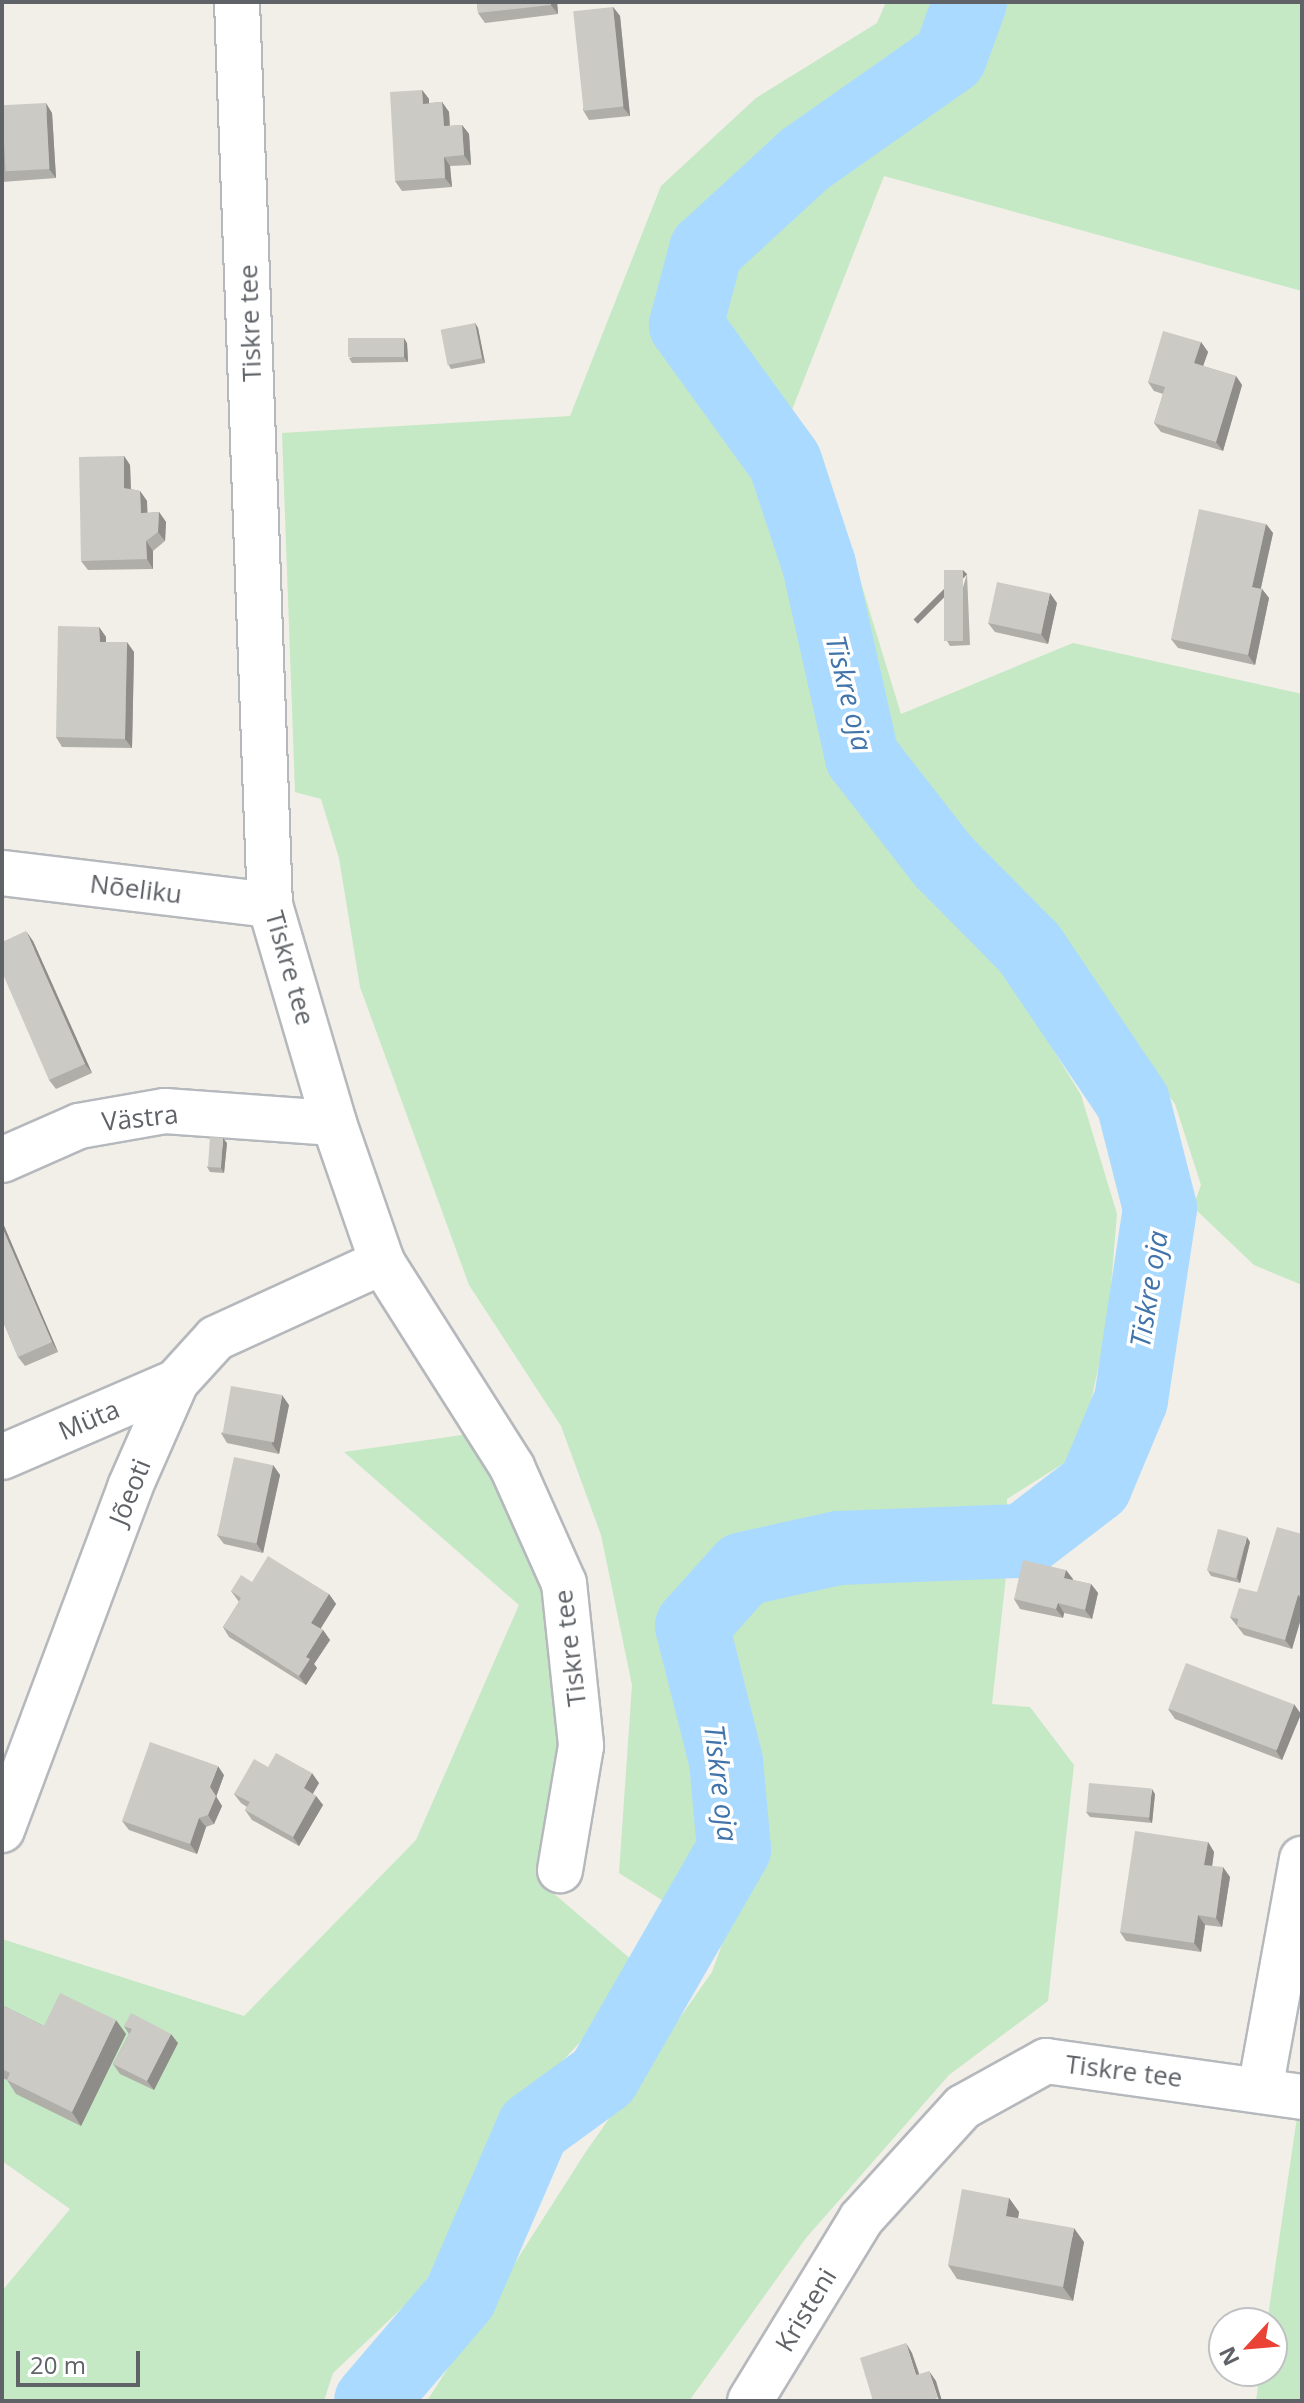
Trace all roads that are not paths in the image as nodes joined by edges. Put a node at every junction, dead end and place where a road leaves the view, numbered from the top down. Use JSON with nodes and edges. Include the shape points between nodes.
{"nodes":[{"id":1,"x":237,"y":2,"type":"edge"},
{"id":2,"x":2,"y":873,"type":"edge"},
{"id":3,"x":270,"y":905,"type":"junction"},
{"id":4,"x":334,"y":1123,"type":"junction"},
{"id":5,"x":2,"y":1160,"type":"edge"},
{"id":6,"x":382,"y":1262,"type":"junction"},
{"id":7,"x":176,"y":1382,"type":"junction"},
{"id":8,"x":2,"y":1457,"type":"edge"},
{"id":9,"x":2,"y":1830,"type":"edge"},
{"id":10,"x":1302,"y":1859,"type":"edge"},
{"id":11,"x":560,"y":1870,"type":"dead end"},
{"id":12,"x":1260,"y":2090,"type":"junction"},
{"id":13,"x":1302,"y":2097,"type":"edge"},
{"id":14,"x":861,"y":2219,"type":"joint"},
{"id":15,"x":750,"y":2401,"type":"edge"}],
"edges":[{"from":1,"to":3,"type":"street","name":"Tiskre tee"},
{"from":2,"to":3,"type":"street","name":"Nõeliku"},
{"from":3,"to":4,"type":"street","name":"Tiskre tee"},
{"from":4,"to":5,"type":"street","name":"Västra","via":[[165,1111],[79,1126]]},
{"from":4,"to":6,"type":"street","name":"Tiskre tee"},
{"from":6,"to":7,"type":"street","name":"Jõeoti","via":[[216,1338]]},
{"from":6,"to":11,"type":"street","name":"Tiskre tee","via":[[512,1467],[564,1583],[581,1746]]},
{"from":7,"to":8,"type":"street","name":"Müta"},
{"from":7,"to":9,"type":"street","name":"Jõeoti","via":[[130,1487]]},
{"from":10,"to":12,"type":"street"},
{"from":12,"to":13,"type":"street","name":"Tiskre tee"},
{"from":12,"to":14,"type":"street","name":"Tiskre tee","via":[[1046,2061],[963,2107]]},
{"from":14,"to":15,"type":"street","name":"Kristeni"}]}
